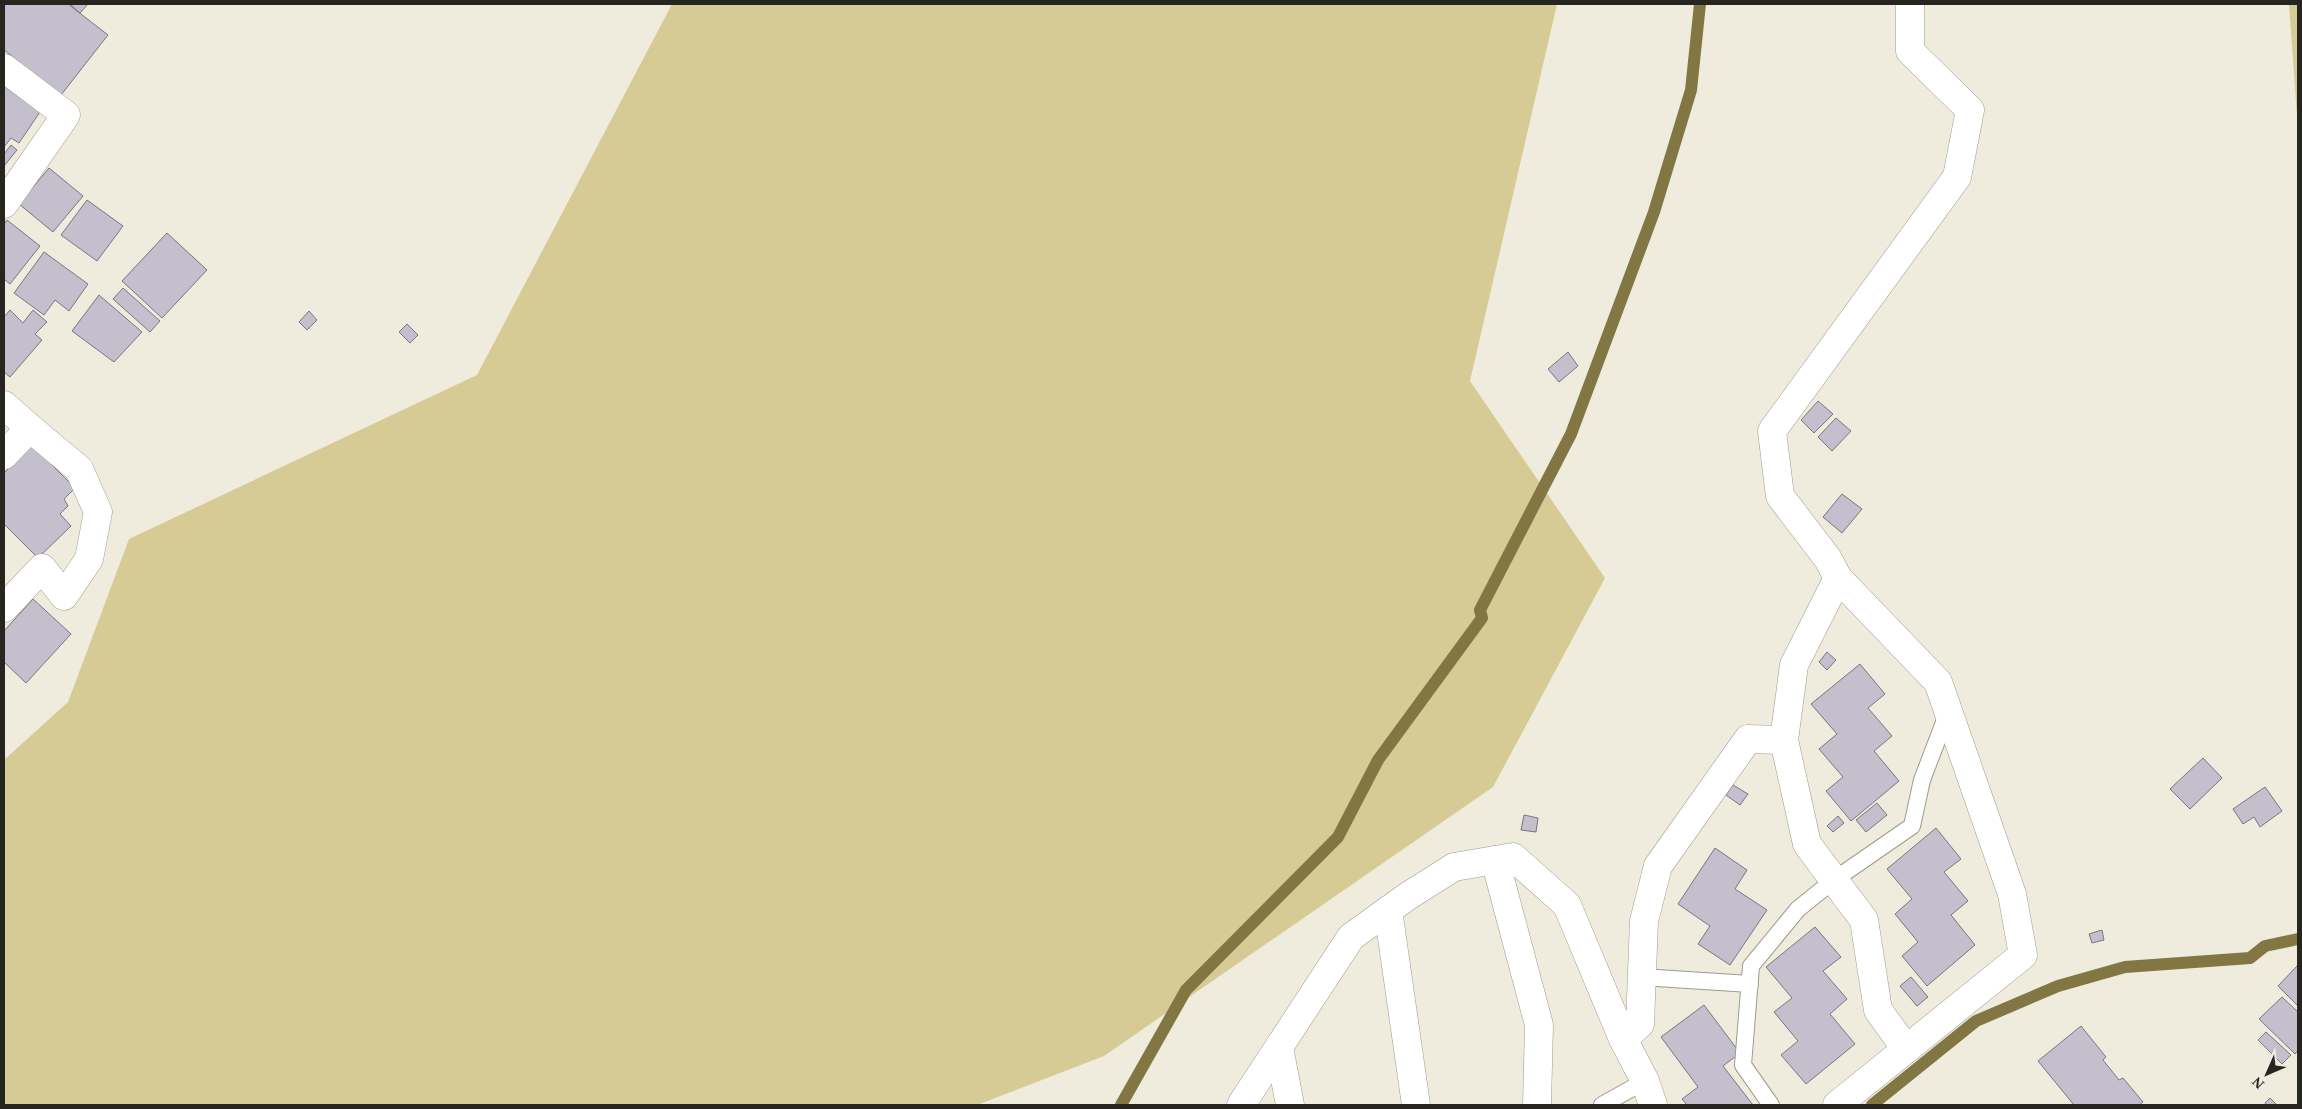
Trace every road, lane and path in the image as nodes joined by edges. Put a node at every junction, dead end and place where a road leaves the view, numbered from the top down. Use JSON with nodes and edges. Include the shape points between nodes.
{"nodes":[{"id":1,"x":1910,"y":4,"type":"edge"},
{"id":2,"x":4,"y":68,"type":"edge"},
{"id":3,"x":4,"y":204,"type":"edge"},
{"id":4,"x":4,"y":405,"type":"edge"},
{"id":5,"x":30,"y":428,"type":"junction"},
{"id":6,"x":4,"y":455,"type":"edge"},
{"id":7,"x":1838,"y":578,"type":"junction"},
{"id":8,"x":4,"y":608,"type":"edge"},
{"id":9,"x":1948,"y":711,"type":"junction"},
{"id":10,"x":1784,"y":740,"type":"junction"},
{"id":11,"x":1495,"y":860,"type":"junction"},
{"id":12,"x":1834,"y":880,"type":"junction"},
{"id":13,"x":1388,"y":910,"type":"junction"},
{"id":14,"x":1641,"y":977,"type":"junction"},
{"id":15,"x":1750,"y":984,"type":"junction"},
{"id":16,"x":1623,"y":1039,"type":"junction"},
{"id":17,"x":1279,"y":1047,"type":"junction"},
{"id":18,"x":1906,"y":1049,"type":"junction"},
{"id":19,"x":1649,"y":1093,"type":"edge"},
{"id":20,"x":1241,"y":1105,"type":"edge"},
{"id":21,"x":1290,"y":1105,"type":"edge"},
{"id":22,"x":1416,"y":1105,"type":"edge"},
{"id":23,"x":1537,"y":1105,"type":"edge"},
{"id":24,"x":1602,"y":1105,"type":"edge"},
{"id":25,"x":1771,"y":1105,"type":"edge"},
{"id":26,"x":1837,"y":1105,"type":"edge"}],
"edges":[{"from":1,"to":7,"type":"street","via":[[1910,51],[1970,110],[1956,177],[1772,431],[1780,496],[1828,559]]},
{"from":2,"to":3,"type":"street","via":[[66,115]]},
{"from":4,"to":5,"type":"street"},
{"from":5,"to":6,"type":"street"},
{"from":5,"to":8,"type":"street","via":[[80,470],[98,512],[89,559],[64,596],[42,568]]},
{"from":7,"to":9,"type":"street","via":[[1938,682]]},
{"from":7,"to":10,"type":"street","via":[[1794,665]]},
{"from":9,"to":12,"type":"lane","via":[[1922,780],[1912,826]]},
{"from":9,"to":18,"type":"street","via":[[2012,894],[2023,954]]},
{"from":10,"to":12,"type":"street","via":[[1807,844]]},
{"from":10,"to":14,"type":"street","via":[[1748,738],[1658,866],[1644,921]]},
{"from":11,"to":13,"type":"street","via":[[1454,867]]},
{"from":11,"to":16,"type":"street","via":[[1513,857],[1567,905]]},
{"from":11,"to":23,"type":"street","via":[[1539,1025]]},
{"from":12,"to":15,"type":"lane","via":[[1798,909],[1751,966]]},
{"from":12,"to":18,"type":"street","via":[[1864,920],[1878,1010]]},
{"from":13,"to":17,"type":"street","via":[[1351,937]]},
{"from":13,"to":22,"type":"street"},
{"from":14,"to":15,"type":"lane"},
{"from":14,"to":16,"type":"street","via":[[1640,1024]]},
{"from":15,"to":25,"type":"lane","via":[[1743,1065]]},
{"from":16,"to":19,"type":"street"},
{"from":17,"to":20,"type":"street"},
{"from":17,"to":21,"type":"street"},
{"from":18,"to":26,"type":"street"},
{"from":19,"to":24,"type":"lane"}]}
